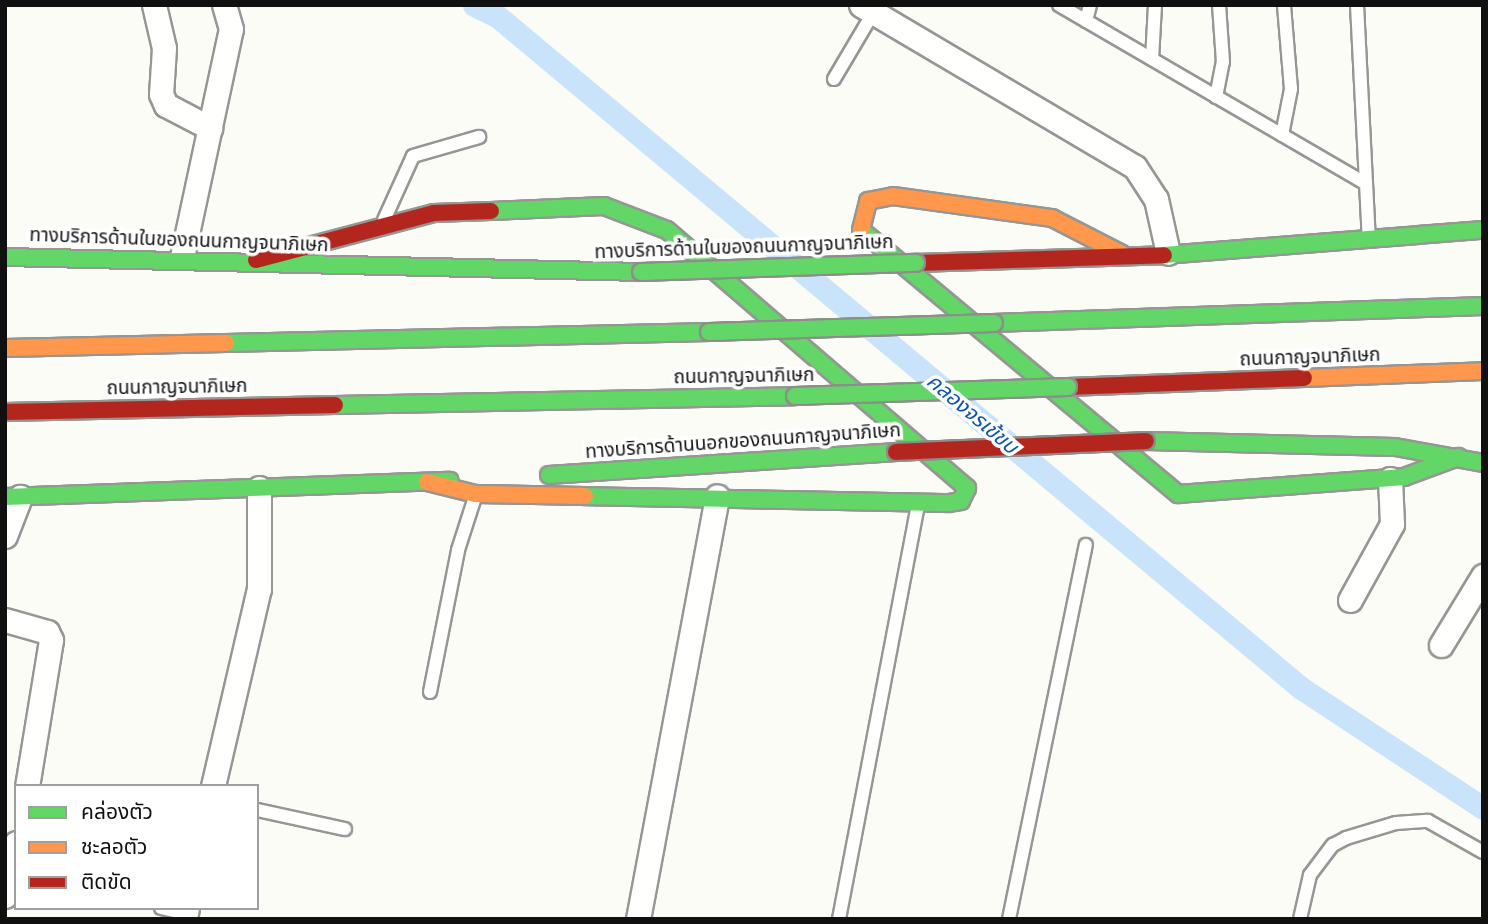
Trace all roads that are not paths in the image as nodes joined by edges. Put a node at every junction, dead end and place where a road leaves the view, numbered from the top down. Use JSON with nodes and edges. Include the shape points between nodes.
{"nodes":[{"id":1,"x":154,"y":5,"type":"edge"},
{"id":2,"x":224,"y":5,"type":"edge"},
{"id":3,"x":1059,"y":5,"type":"edge"},
{"id":4,"x":1090,"y":5,"type":"edge"},
{"id":5,"x":1155,"y":5,"type":"edge"},
{"id":6,"x":1219,"y":5,"type":"edge"},
{"id":7,"x":1284,"y":5,"type":"edge"},
{"id":8,"x":1357,"y":5,"type":"edge"},
{"id":9,"x":867,"y":9,"type":"edge"},
{"id":10,"x":1086,"y":21,"type":"junction"},
{"id":11,"x":1152,"y":59,"type":"junction"},
{"id":12,"x":834,"y":79,"type":"dead end"},
{"id":13,"x":1216,"y":97,"type":"junction"},
{"id":14,"x":210,"y":128,"type":"junction"},
{"id":15,"x":1282,"y":135,"type":"junction"},
{"id":16,"x":479,"y":137,"type":"dead end"},
{"id":17,"x":1366,"y":184,"type":"junction"},
{"id":18,"x":383,"y":222,"type":"junction"},
{"id":19,"x":1483,"y":230,"type":"edge"},
{"id":20,"x":1370,"y":244,"type":"junction"},
{"id":21,"x":1168,"y":253,"type":"junction"},
{"id":22,"x":1122,"y":254,"type":"junction"},
{"id":23,"x":5,"y":257,"type":"edge"},
{"id":24,"x":182,"y":257,"type":"junction"},
{"id":25,"x":256,"y":260,"type":"junction"},
{"id":26,"x":1483,"y":306,"type":"edge"},
{"id":27,"x":5,"y":348,"type":"edge"},
{"id":28,"x":1483,"y":371,"type":"edge"},
{"id":29,"x":5,"y":411,"type":"edge"},
{"id":30,"x":1458,"y":457,"type":"junction"},
{"id":31,"x":1483,"y":463,"type":"edge"},
{"id":32,"x":1390,"y":479,"type":"junction"},
{"id":33,"x":427,"y":482,"type":"junction"},
{"id":34,"x":259,"y":488,"type":"junction"},
{"id":35,"x":476,"y":494,"type":"junction"},
{"id":36,"x":718,"y":496,"type":"junction"},
{"id":37,"x":13,"y":497,"type":"edge"},
{"id":38,"x":918,"y":503,"type":"junction"},
{"id":39,"x":5,"y":536,"type":"edge"},
{"id":40,"x":1086,"y":545,"type":"dead end"},
{"id":41,"x":1483,"y":576,"type":"edge"},
{"id":42,"x":1350,"y":600,"type":"dead end"},
{"id":43,"x":5,"y":620,"type":"edge"},
{"id":44,"x":1441,"y":645,"type":"dead end"},
{"id":45,"x":430,"y":692,"type":"dead end"},
{"id":46,"x":27,"y":784,"type":"edge"},
{"id":47,"x":213,"y":784,"type":"edge"},
{"id":48,"x":259,"y":810,"type":"edge"},
{"id":49,"x":345,"y":829,"type":"dead end"},
{"id":50,"x":1483,"y":852,"type":"edge"},
{"id":51,"x":14,"y":853,"type":"edge"},
{"id":52,"x":5,"y":896,"type":"edge"},
{"id":53,"x":638,"y":919,"type":"edge"},
{"id":54,"x":839,"y":919,"type":"edge"},
{"id":55,"x":1009,"y":919,"type":"edge"},
{"id":56,"x":1300,"y":919,"type":"edge"}],
"edges":[{"from":1,"to":14,"type":"street","via":[[164,48],[160,94],[166,104]]},
{"from":2,"to":14,"type":"street","via":[[231,29]]},
{"from":3,"to":10,"type":"lane"},
{"from":4,"to":10,"type":"lane"},
{"from":5,"to":11,"type":"lane"},
{"from":6,"to":13,"type":"lane","via":[[1223,62]]},
{"from":7,"to":15,"type":"lane","via":[[1290,89]]},
{"from":8,"to":17,"type":"lane"},
{"from":9,"to":12,"type":"lane"},
{"from":9,"to":21,"type":"street","via":[[1135,167],[1156,199]]},
{"from":10,"to":11,"type":"lane"},
{"from":11,"to":13,"type":"lane"},
{"from":13,"to":15,"type":"lane"},
{"from":14,"to":24,"type":"street"},
{"from":15,"to":17,"type":"lane"},
{"from":16,"to":18,"type":"lane","via":[[413,156]]},
{"from":17,"to":20,"type":"lane"},
{"from":18,"to":25,"type":"main road"},
{"from":18,"to":38,"type":"main road","via":[[434,213],[604,206],[667,230],[965,480],[961,501]]},
{"from":19,"to":20,"type":"main road","name":"ทางบริการด้านในของถนนกาญจนาภิเษก"},
{"from":20,"to":21,"type":"main road","name":"ทางบริการด้านในของถนนกาญจนาภิเษก"},
{"from":21,"to":22,"type":"main road","name":"ทางบริการด้านในของถนนกาญจนาภิเษก"},
{"from":22,"to":25,"type":"main road","name":"ทางบริการด้านในของถนนกาญจนาภิเษก","bridge":true,"via":[[641,272],[411,271]]},
{"from":22,"to":32,"type":"main road","via":[[1052,218],[893,196],[868,201],[860,220],[861,233],[1178,494]]},
{"from":23,"to":24,"type":"main road","name":"ทางบริการด้านในของถนนกาญจนาภิเษก"},
{"from":24,"to":25,"type":"main road","name":"ทางบริการด้านในของถนนกาญจนาภิเษก"},
{"from":26,"to":27,"type":"main road","bridge":true,"via":[[709,332]]},
{"from":28,"to":29,"type":"main road","name":"ถนนกาญจนาภิเษก","bridge":true,"via":[[795,396]]},
{"from":30,"to":31,"type":"main road","name":"ทางบริการด้านนอกของถนนกาญจนาภิเษก"},
{"from":30,"to":32,"type":"main road"},
{"from":30,"to":33,"type":"main road","name":"ทางบริการด้านนอกของถนนกาญจนาภิเษก","bridge":true,"via":[[1278,440],[1146,441]]},
{"from":32,"to":42,"type":"street","via":[[1392,524]]},
{"from":33,"to":34,"type":"main road","name":"ทางบริการด้านนอกของถนนกาญจนาภิเษก"},
{"from":33,"to":35,"type":"main road"},
{"from":34,"to":37,"type":"main road","name":"ทางบริการด้านนอกของถนนกาญจนาภิเษก"},
{"from":34,"to":47,"type":"street","via":[[259,589]]},
{"from":35,"to":36,"type":"main road"},
{"from":35,"to":45,"type":"lane","via":[[458,550]]},
{"from":36,"to":38,"type":"main road"},
{"from":36,"to":53,"type":"street"},
{"from":37,"to":39,"type":"street"},
{"from":38,"to":54,"type":"lane"},
{"from":40,"to":55,"type":"lane"},
{"from":41,"to":44,"type":"street"},
{"from":43,"to":46,"type":"street","via":[[47,632],[51,640]]},
{"from":48,"to":49,"type":"lane"},
{"from":50,"to":56,"type":"lane","via":[[1428,821],[1396,822],[1346,838],[1333,845],[1310,875]]},
{"from":51,"to":52,"type":"street"}]}
